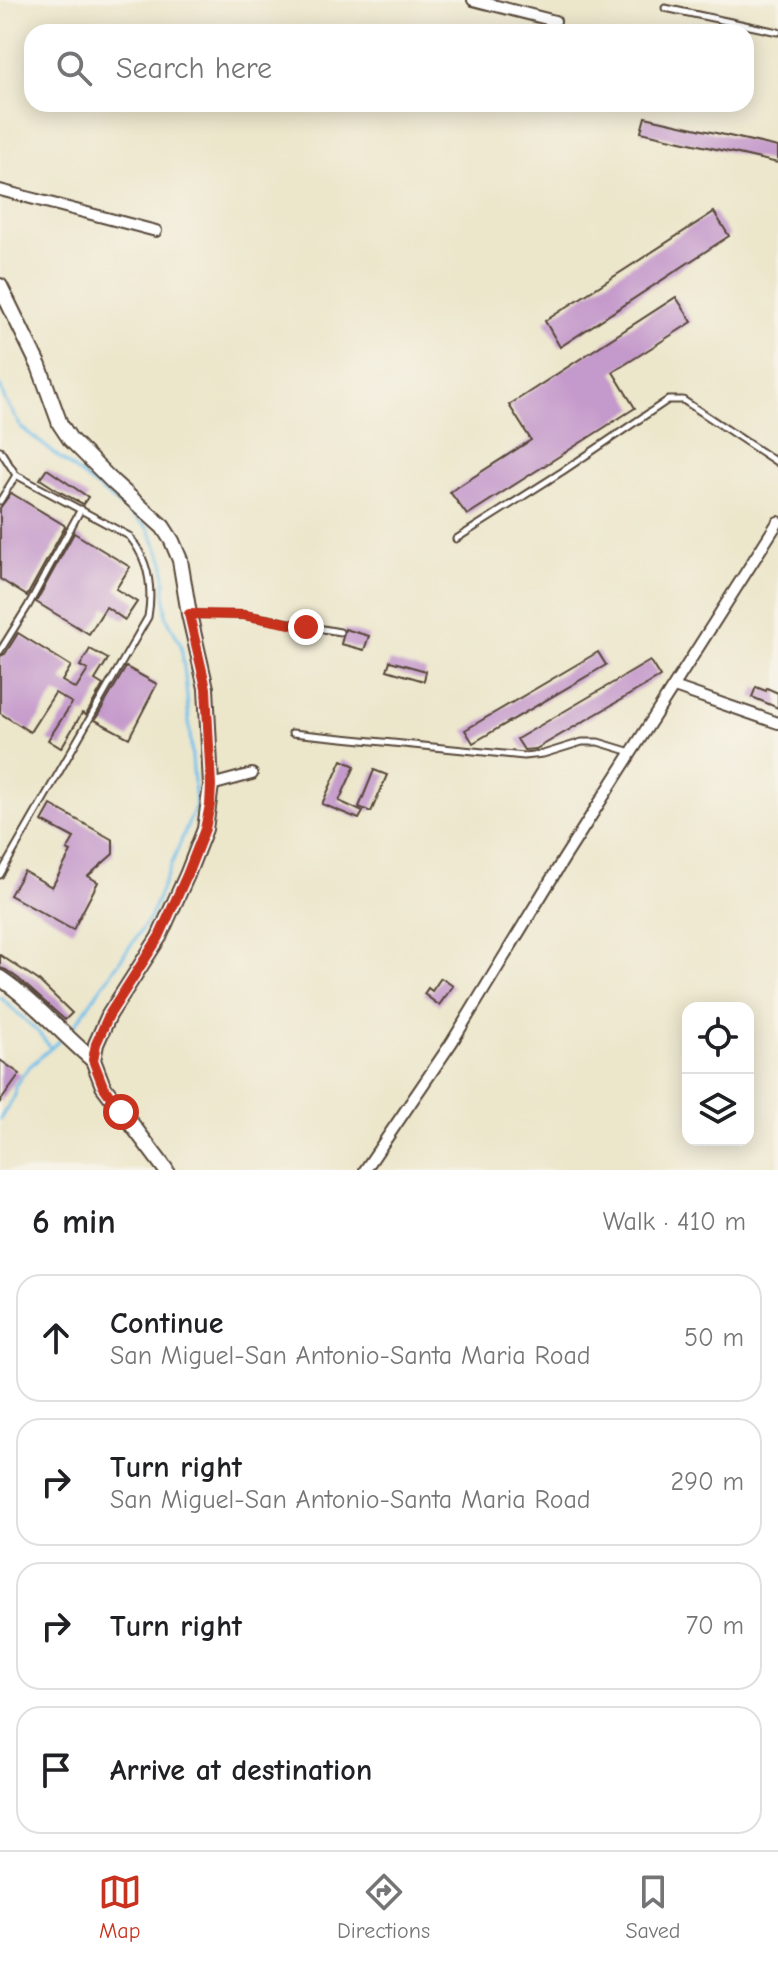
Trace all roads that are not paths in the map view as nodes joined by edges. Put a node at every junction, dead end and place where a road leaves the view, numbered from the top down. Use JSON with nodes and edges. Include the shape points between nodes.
{"nodes":[{"id":1,"x":473,"y":0,"type":"edge"},
{"id":2,"x":665,"y":8,"type":"dead end"},
{"id":3,"x":555,"y":21,"type":"dead end"},
{"id":4,"x":740,"y":24,"type":"edge"},
{"id":5,"x":754,"y":27,"type":"edge"},
{"id":6,"x":778,"y":32,"type":"edge"},
{"id":7,"x":0,"y":190,"type":"edge"},
{"id":8,"x":156,"y":231,"type":"dead end"},
{"id":9,"x":0,"y":286,"type":"edge"},
{"id":10,"x":0,"y":450,"type":"edge"},
{"id":11,"x":778,"y":463,"type":"edge"},
{"id":12,"x":16,"y":475,"type":"junction"},
{"id":13,"x":0,"y":501,"type":"edge"},
{"id":14,"x":81,"y":509,"type":"junction"},
{"id":15,"x":778,"y":522,"type":"edge"},
{"id":16,"x":456,"y":539,"type":"dead end"},
{"id":17,"x":189,"y":614,"type":"junction"},
{"id":18,"x":340,"y":632,"type":"dead end"},
{"id":19,"x":0,"y":651,"type":"edge"},
{"id":20,"x":674,"y":687,"type":"junction"},
{"id":21,"x":778,"y":723,"type":"edge"},
{"id":22,"x":292,"y":733,"type":"dead end"},
{"id":23,"x":632,"y":753,"type":"junction"},
{"id":24,"x":252,"y":774,"type":"dead end"},
{"id":25,"x":211,"y":785,"type":"junction"},
{"id":26,"x":0,"y":875,"type":"edge"},
{"id":27,"x":0,"y":978,"type":"edge"},
{"id":28,"x":93,"y":1060,"type":"junction"},
{"id":29,"x":166,"y":1170,"type":"edge"},
{"id":30,"x":365,"y":1170,"type":"edge"}],
"edges":[{"from":1,"to":3,"type":"street"},
{"from":2,"to":4,"type":"lane"},
{"from":5,"to":6,"type":"lane"},
{"from":7,"to":8,"type":"street"},
{"from":9,"to":17,"type":"street","via":[[70,439],[172,541]]},
{"from":10,"to":12,"type":"lane"},
{"from":11,"to":16,"type":"lane","via":[[683,400],[668,400]]},
{"from":12,"to":13,"type":"lane"},
{"from":12,"to":14,"type":"lane"},
{"from":14,"to":19,"type":"lane"},
{"from":14,"to":26,"type":"lane","via":[[140,548],[149,578],[148,617]]},
{"from":15,"to":20,"type":"street"},
{"from":17,"to":18,"type":"lane","via":[[244,615]]},
{"from":17,"to":25,"type":"street","via":[[206,688]]},
{"from":20,"to":21,"type":"street"},
{"from":20,"to":23,"type":"street"},
{"from":22,"to":23,"type":"lane","via":[[524,756],[582,742]]},
{"from":23,"to":30,"type":"street","via":[[452,1042]]},
{"from":24,"to":25,"type":"street"},
{"from":25,"to":28,"type":"street","via":[[205,829],[187,875],[159,937],[109,1015]]},
{"from":27,"to":28,"type":"street"},
{"from":28,"to":29,"type":"street","via":[[103,1086]]}]}
